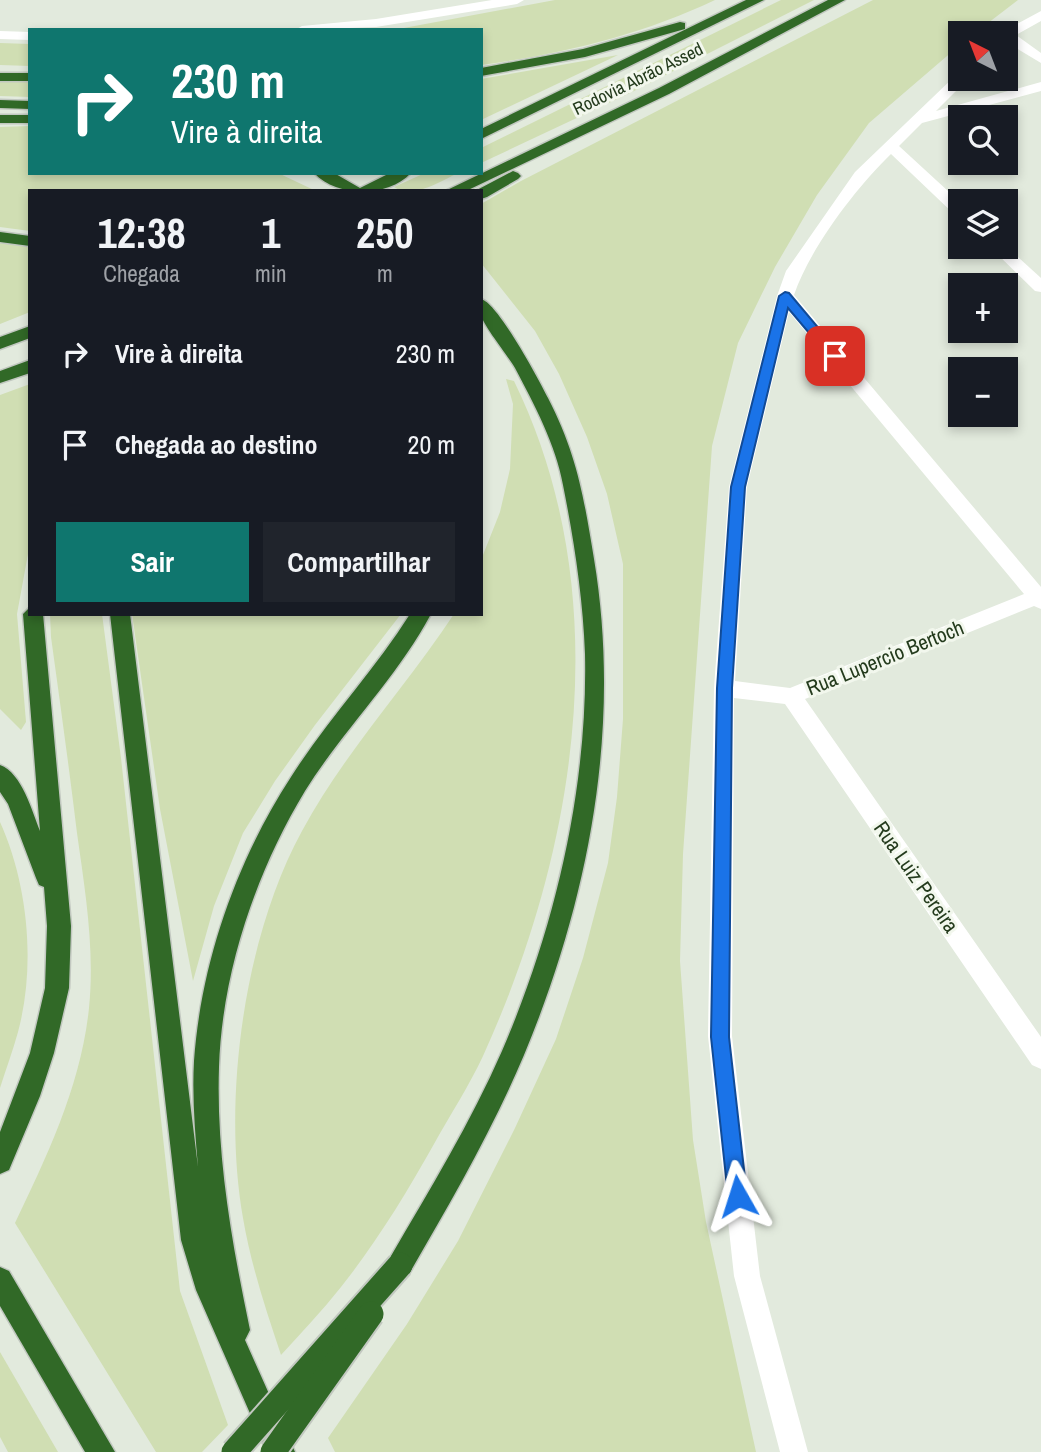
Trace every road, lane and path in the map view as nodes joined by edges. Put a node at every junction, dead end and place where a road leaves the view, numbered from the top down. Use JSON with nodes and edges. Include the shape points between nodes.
{"nodes":[{"id":1,"x":517,"y":0,"type":"edge"},
{"id":2,"x":757,"y":0,"type":"edge"},
{"id":3,"x":838,"y":0,"type":"edge"},
{"id":4,"x":1041,"y":15,"type":"edge"},
{"id":5,"x":323,"y":28,"type":"edge"},
{"id":6,"x":1018,"y":28,"type":"edge"},
{"id":7,"x":0,"y":35,"type":"edge"},
{"id":8,"x":28,"y":36,"type":"edge"},
{"id":9,"x":1018,"y":43,"type":"edge"},
{"id":10,"x":1041,"y":59,"type":"edge"},
{"id":11,"x":483,"y":72,"type":"edge"},
{"id":12,"x":0,"y":77,"type":"edge"},
{"id":13,"x":28,"y":77,"type":"edge"},
{"id":14,"x":1041,"y":86,"type":"edge"},
{"id":15,"x":664,"y":90,"type":"junction"},
{"id":16,"x":948,"y":90,"type":"edge"},
{"id":17,"x":0,"y":104,"type":"edge"},
{"id":18,"x":28,"y":105,"type":"edge"},
{"id":19,"x":0,"y":119,"type":"edge"},
{"id":20,"x":28,"y":119,"type":"edge"},
{"id":21,"x":914,"y":121,"type":"junction"},
{"id":22,"x":483,"y":134,"type":"edge"},
{"id":23,"x":891,"y":146,"type":"junction"},
{"id":24,"x":326,"y":175,"type":"edge"},
{"id":25,"x":399,"y":175,"type":"edge"},
{"id":26,"x":350,"y":189,"type":"edge"},
{"id":27,"x":370,"y":189,"type":"edge"},
{"id":28,"x":457,"y":189,"type":"edge"},
{"id":29,"x":483,"y":193,"type":"edge"},
{"id":30,"x":948,"y":200,"type":"edge"},
{"id":31,"x":0,"y":237,"type":"edge"},
{"id":32,"x":28,"y":241,"type":"edge"},
{"id":33,"x":1011,"y":259,"type":"edge"},
{"id":34,"x":1041,"y":287,"type":"edge"},
{"id":35,"x":785,"y":296,"type":"junction"},
{"id":36,"x":483,"y":307,"type":"edge"},
{"id":37,"x":28,"y":333,"type":"edge"},
{"id":38,"x":0,"y":343,"type":"edge"},
{"id":39,"x":28,"y":367,"type":"edge"},
{"id":40,"x":0,"y":377,"type":"edge"},
{"id":41,"x":1040,"y":598,"type":"edge"},
{"id":42,"x":33,"y":616,"type":"edge"},
{"id":43,"x":120,"y":616,"type":"edge"},
{"id":44,"x":420,"y":616,"type":"edge"},
{"id":45,"x":724,"y":688,"type":"junction"},
{"id":46,"x":791,"y":696,"type":"junction"},
{"id":47,"x":0,"y":774,"type":"edge"},
{"id":48,"x":57,"y":914,"type":"junction"},
{"id":49,"x":1041,"y":1057,"type":"edge"},
{"id":50,"x":0,"y":1161,"type":"edge"},
{"id":51,"x":400,"y":1265,"type":"junction"},
{"id":52,"x":0,"y":1280,"type":"edge"},
{"id":53,"x":244,"y":1366,"type":"junction"},
{"id":54,"x":101,"y":1452,"type":"edge"},
{"id":55,"x":234,"y":1452,"type":"edge"},
{"id":56,"x":273,"y":1452,"type":"edge"},
{"id":57,"x":281,"y":1452,"type":"edge"},
{"id":58,"x":794,"y":1452,"type":"edge"}],
"edges":[{"from":1,"to":5,"type":"street"},
{"from":2,"to":11,"type":"highway","via":[[632,42]]},
{"from":2,"to":22,"type":"highway","name":"Rodovia Abrão Assed"},
{"from":3,"to":15,"type":"highway","name":"Rodovia Abrão Assed"},
{"from":4,"to":6,"type":"street"},
{"from":7,"to":8,"type":"street"},
{"from":9,"to":10,"type":"street"},
{"from":12,"to":13,"type":"highway"},
{"from":14,"to":21,"type":"street"},
{"from":15,"to":28,"type":"highway","name":"Rodovia Abrão Assed"},
{"from":15,"to":29,"type":"highway"},
{"from":16,"to":21,"type":"street"},
{"from":17,"to":18,"type":"highway"},
{"from":19,"to":20,"type":"highway"},
{"from":21,"to":23,"type":"street"},
{"from":23,"to":30,"type":"street"},
{"from":23,"to":35,"type":"street","via":[[860,175],[794,271]]},
{"from":24,"to":26,"type":"highway"},
{"from":25,"to":27,"type":"highway"},
{"from":31,"to":32,"type":"highway"},
{"from":33,"to":34,"type":"street"},
{"from":35,"to":41,"type":"street"},
{"from":35,"to":45,"type":"street","via":[[738,487]]},
{"from":36,"to":51,"type":"highway","via":[[509,341],[545,406],[571,474],[595,668],[592,730],[569,881],[542,974],[513,1053],[473,1137]]},
{"from":37,"to":38,"type":"highway"},
{"from":39,"to":40,"type":"highway"},
{"from":41,"to":46,"type":"street","name":"Rua Lupercio Bertoch"},
{"from":42,"to":48,"type":"highway"},
{"from":43,"to":53,"type":"highway","via":[[194,1240],[209,1290]]},
{"from":44,"to":53,"type":"highway","via":[[298,783],[267,837],[246,889],[219,989],[207,1058],[211,1186]]},
{"from":45,"to":46,"type":"street","name":"Rua Lupercio Bertoch"},
{"from":45,"to":58,"type":"street","via":[[720,1037],[747,1276]]},
{"from":46,"to":49,"type":"street","name":"Rua Luiz Pereira"},
{"from":47,"to":48,"type":"highway","via":[[17,800]]},
{"from":48,"to":50,"type":"highway","via":[[57,988],[42,1053]]},
{"from":51,"to":55,"type":"highway","bridge":true},
{"from":51,"to":56,"type":"highway","bridge":true,"via":[[358,1336]]},
{"from":52,"to":54,"type":"highway"},
{"from":53,"to":57,"type":"highway"}]}
